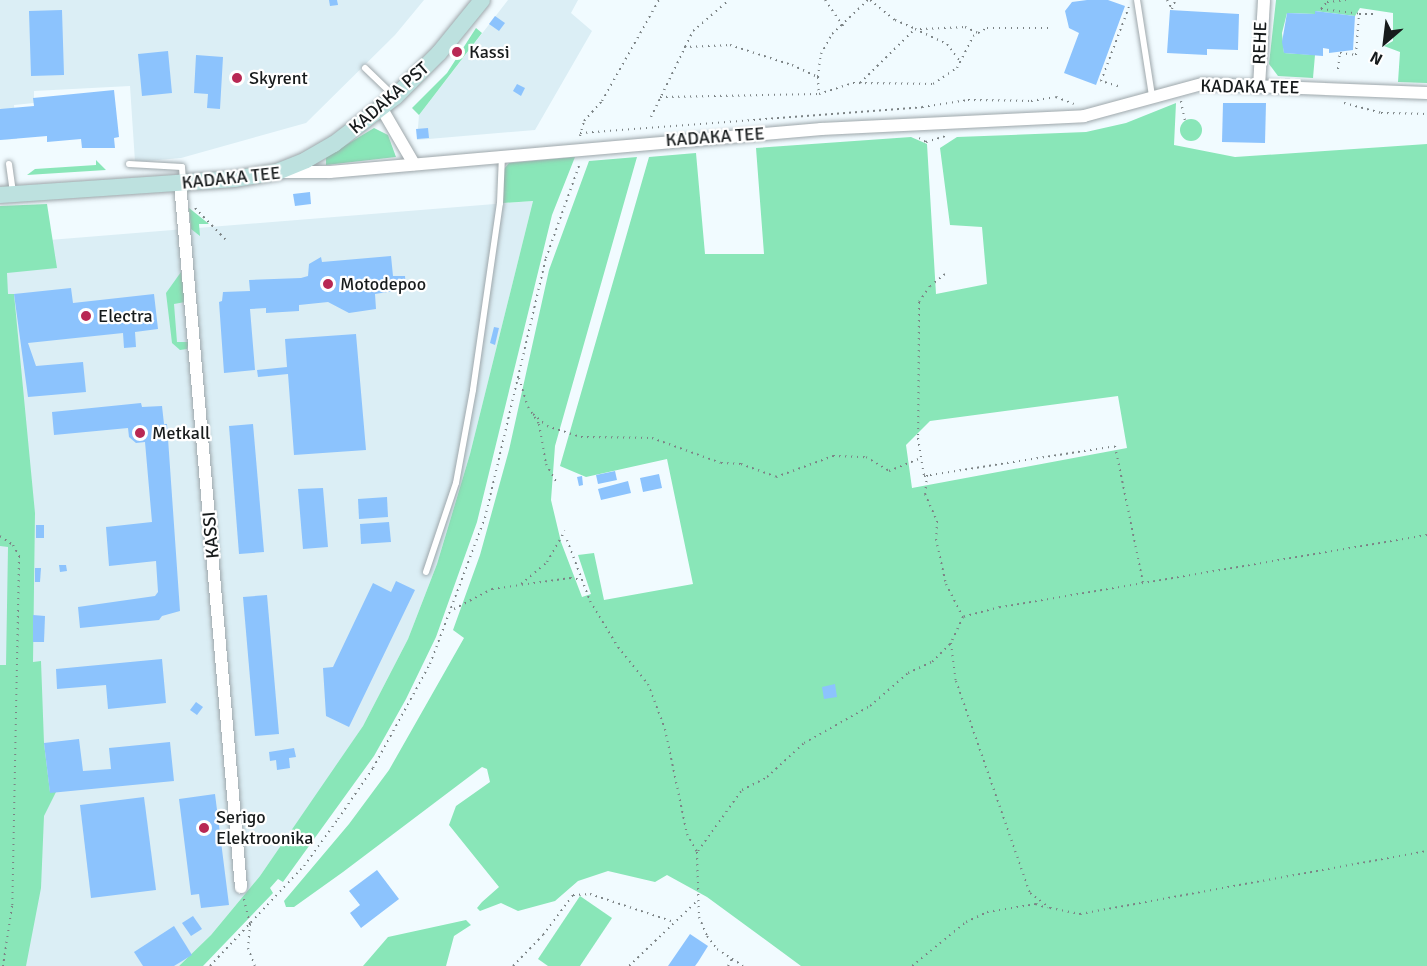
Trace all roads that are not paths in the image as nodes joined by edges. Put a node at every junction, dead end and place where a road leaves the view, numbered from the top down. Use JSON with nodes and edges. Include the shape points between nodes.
{"nodes":[{"id":1,"x":482,"y":0,"type":"edge"},
{"id":2,"x":1137,"y":0,"type":"edge"},
{"id":3,"x":1264,"y":0,"type":"edge"},
{"id":4,"x":365,"y":68,"type":"dead end"},
{"id":5,"x":1259,"y":87,"type":"junction"},
{"id":6,"x":1427,"y":93,"type":"edge"},
{"id":7,"x":1152,"y":96,"type":"junction"},
{"id":8,"x":395,"y":97,"type":"junction"},
{"id":9,"x":382,"y":109,"type":"junction"},
{"id":10,"x":502,"y":155,"type":"junction"},
{"id":11,"x":9,"y":164,"type":"dead end"},
{"id":12,"x":129,"y":164,"type":"dead end"},
{"id":13,"x":414,"y":164,"type":"junction"},
{"id":14,"x":277,"y":172,"type":"junction"},
{"id":15,"x":182,"y":183,"type":"junction"},
{"id":16,"x":6,"y":194,"type":"edge"},
{"id":17,"x":426,"y":572,"type":"dead end"},
{"id":18,"x":241,"y":886,"type":"road end"}],
"edges":[{"from":1,"to":8,"type":"main road","name":"KADAKA PST","via":[[439,53]]},
{"from":2,"to":7,"type":"lane"},
{"from":3,"to":5,"type":"street","name":"REHE"},
{"from":4,"to":8,"type":"lane"},
{"from":5,"to":6,"type":"street","name":"KADAKA TEE"},
{"from":5,"to":7,"type":"street","name":"KADAKA TEE","via":[[1202,84]]},
{"from":7,"to":10,"type":"street","name":"KADAKA TEE","via":[[1084,116],[931,121]]},
{"from":8,"to":9,"type":"main road","name":"KADAKA PST"},
{"from":9,"to":13,"type":"street"},
{"from":9,"to":14,"type":"main road","name":"KADAKA PST","via":[[334,144]]},
{"from":10,"to":13,"type":"street","name":"KADAKA TEE"},
{"from":10,"to":17,"type":"lane","via":[[500,203],[471,402],[456,483]]},
{"from":11,"to":16,"type":"lane"},
{"from":12,"to":15,"type":"lane","via":[[182,166]]},
{"from":13,"to":14,"type":"street","name":"KADAKA TEE","via":[[330,172]]},
{"from":14,"to":15,"type":"main road","name":"KADAKA TEE"},
{"from":15,"to":16,"type":"main road","name":"KADAKA TEE"},
{"from":15,"to":18,"type":"street","name":"KASSI"}]}
